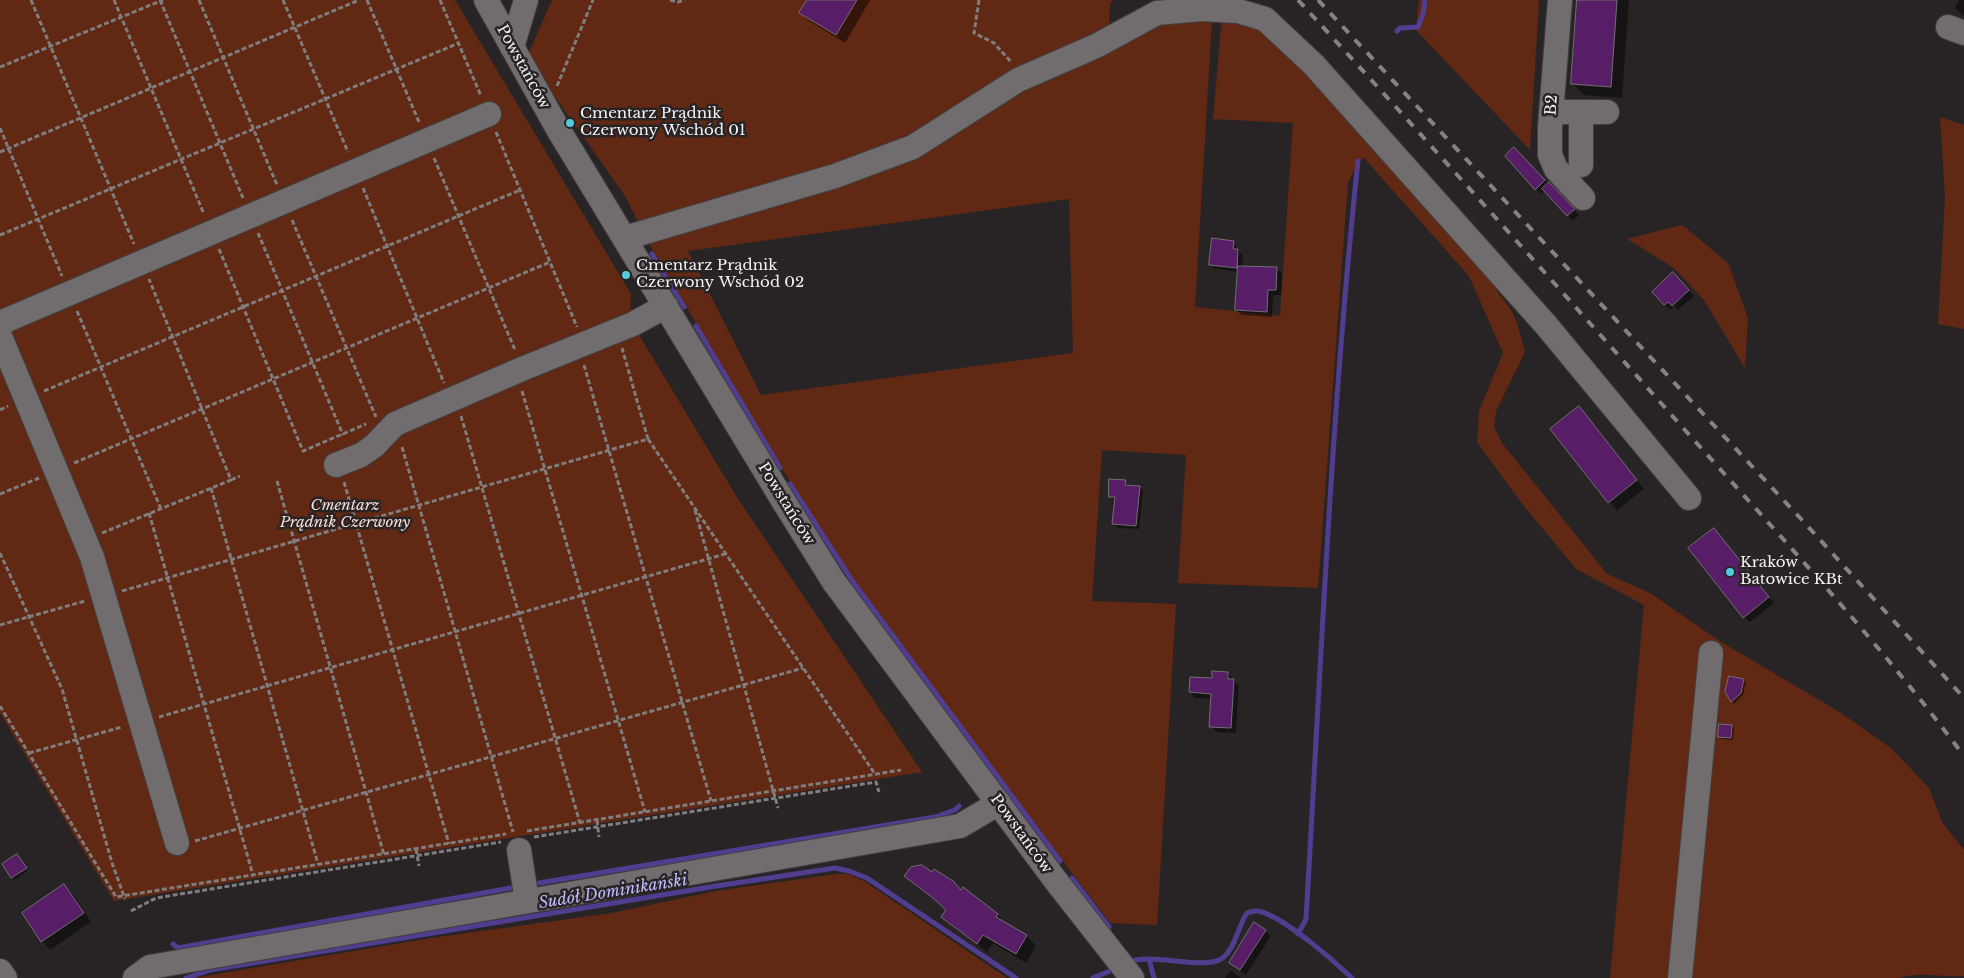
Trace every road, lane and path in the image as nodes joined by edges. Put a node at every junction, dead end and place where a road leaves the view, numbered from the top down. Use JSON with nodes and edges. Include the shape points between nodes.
{"nodes":[{"id":1,"x":31,"y":0,"type":"edge"},
{"id":2,"x":163,"y":0,"type":"edge"},
{"id":3,"x":282,"y":0,"type":"edge"},
{"id":4,"x":359,"y":0,"type":"edge"},
{"id":5,"x":367,"y":0,"type":"edge"},
{"id":6,"x":440,"y":0,"type":"edge"},
{"id":7,"x":486,"y":0,"type":"edge"},
{"id":8,"x":526,"y":0,"type":"edge"},
{"id":9,"x":593,"y":0,"type":"edge"},
{"id":10,"x":670,"y":0,"type":"edge"},
{"id":11,"x":685,"y":0,"type":"edge"},
{"id":12,"x":979,"y":0,"type":"edge"},
{"id":13,"x":1560,"y":0,"type":"edge"},
{"id":14,"x":294,"y":27,"type":"junction"},
{"id":15,"x":459,"y":43,"type":"junction"},
{"id":16,"x":50,"y":47,"type":"junction"},
{"id":17,"x":512,"y":47,"type":"junction"},
{"id":18,"x":0,"y":67,"type":"edge"},
{"id":19,"x":396,"y":69,"type":"junction"},
{"id":20,"x":1018,"y":80,"type":"junction"},
{"id":21,"x":324,"y":99,"type":"junction"},
{"id":22,"x":547,"y":109,"type":"junction"},
{"id":23,"x":1551,"y":112,"type":"junction"},
{"id":24,"x":1581,"y":112,"type":"junction"},
{"id":25,"x":1607,"y":112,"type":"dead end"},
{"id":26,"x":489,"y":114,"type":"junction"},
{"id":27,"x":80,"y":118,"type":"junction"},
{"id":28,"x":0,"y":128,"type":"edge"},
{"id":29,"x":427,"y":141,"type":"junction"},
{"id":30,"x":9,"y":148,"type":"junction"},
{"id":31,"x":0,"y":152,"type":"edge"},
{"id":32,"x":1581,"y":165,"type":"dead end"},
{"id":33,"x":356,"y":171,"type":"junction"},
{"id":34,"x":110,"y":189,"type":"junction"},
{"id":35,"x":520,"y":190,"type":"junction"},
{"id":36,"x":1583,"y":198,"type":"dead end"},
{"id":37,"x":458,"y":217,"type":"junction"},
{"id":38,"x":39,"y":220,"type":"junction"},
{"id":39,"x":0,"y":235,"type":"edge"},
{"id":40,"x":625,"y":238,"type":"junction"},
{"id":41,"x":387,"y":246,"type":"junction"},
{"id":42,"x":550,"y":262,"type":"junction"},
{"id":43,"x":142,"y":263,"type":"junction"},
{"id":44,"x":489,"y":288,"type":"junction"},
{"id":45,"x":69,"y":293,"type":"junction"},
{"id":46,"x":666,"y":306,"type":"junction"},
{"id":47,"x":417,"y":318,"type":"junction"},
{"id":48,"x":0,"y":323,"type":"edge"},
{"id":49,"x":617,"y":331,"type":"junction"},
{"id":50,"x":0,"y":336,"type":"edge"},
{"id":51,"x":172,"y":337,"type":"junction"},
{"id":52,"x":582,"y":344,"type":"junction"},
{"id":53,"x":102,"y":367,"type":"junction"},
{"id":54,"x":520,"y":370,"type":"junction"},
{"id":55,"x":26,"y":398,"type":"junction"},
{"id":56,"x":453,"y":399,"type":"junction"},
{"id":57,"x":202,"y":408,"type":"junction"},
{"id":58,"x":0,"y":410,"type":"edge"},
{"id":59,"x":395,"y":424,"type":"junction"},
{"id":60,"x":130,"y":438,"type":"junction"},
{"id":61,"x":648,"y":439,"type":"junction"},
{"id":62,"x":609,"y":450,"type":"junction"},
{"id":63,"x":338,"y":465,"type":"joint"},
{"id":64,"x":545,"y":469,"type":"junction"},
{"id":65,"x":57,"y":470,"type":"junction"},
{"id":66,"x":240,"y":476,"type":"dead end"},
{"id":67,"x":231,"y":480,"type":"junction"},
{"id":68,"x":276,"y":481,"type":"dead end"},
{"id":69,"x":482,"y":487,"type":"junction"},
{"id":70,"x":211,"y":488,"type":"junction"},
{"id":71,"x":0,"y":494,"type":"edge"},
{"id":72,"x":1689,"y":498,"type":"dead end"},
{"id":73,"x":420,"y":505,"type":"junction"},
{"id":74,"x":693,"y":506,"type":"junction"},
{"id":75,"x":161,"y":509,"type":"junction"},
{"id":76,"x":149,"y":513,"type":"junction"},
{"id":77,"x":356,"y":523,"type":"junction"},
{"id":78,"x":86,"y":540,"type":"junction"},
{"id":79,"x":294,"y":541,"type":"junction"},
{"id":80,"x":0,"y":552,"type":"edge"},
{"id":81,"x":724,"y":554,"type":"junction"},
{"id":82,"x":230,"y":559,"type":"junction"},
{"id":83,"x":708,"y":559,"type":"junction"},
{"id":84,"x":645,"y":576,"type":"junction"},
{"id":85,"x":168,"y":578,"type":"junction"},
{"id":86,"x":104,"y":596,"type":"junction"},
{"id":87,"x":581,"y":596,"type":"junction"},
{"id":88,"x":520,"y":613,"type":"junction"},
{"id":89,"x":29,"y":617,"type":"junction"},
{"id":90,"x":0,"y":626,"type":"edge"},
{"id":91,"x":456,"y":631,"type":"junction"},
{"id":92,"x":393,"y":649,"type":"junction"},
{"id":93,"x":1711,"y":653,"type":"dead end"},
{"id":94,"x":330,"y":667,"type":"junction"},
{"id":95,"x":803,"y":668,"type":"junction"},
{"id":96,"x":267,"y":685,"type":"junction"},
{"id":97,"x":745,"y":685,"type":"junction"},
{"id":98,"x":682,"y":703,"type":"junction"},
{"id":99,"x":204,"y":704,"type":"junction"},
{"id":100,"x":0,"y":706,"type":"edge"},
{"id":101,"x":618,"y":721,"type":"junction"},
{"id":102,"x":141,"y":722,"type":"junction"},
{"id":103,"x":556,"y":738,"type":"junction"},
{"id":104,"x":78,"y":740,"type":"junction"},
{"id":105,"x":29,"y":753,"type":"junction"},
{"id":106,"x":492,"y":756,"type":"junction"},
{"id":107,"x":901,"y":770,"type":"dead end"},
{"id":108,"x":875,"y":774,"type":"junction"},
{"id":109,"x":429,"y":775,"type":"junction"},
{"id":110,"x":775,"y":790,"type":"junction"},
{"id":111,"x":366,"y":793,"type":"junction"},
{"id":112,"x":711,"y":801,"type":"junction"},
{"id":113,"x":999,"y":803,"type":"junction"},
{"id":114,"x":778,"y":808,"type":"dead end"},
{"id":115,"x":304,"y":811,"type":"junction"},
{"id":116,"x":645,"y":812,"type":"junction"},
{"id":117,"x":597,"y":820,"type":"junction"},
{"id":118,"x":588,"y":822,"type":"dead end"},
{"id":119,"x":580,"y":823,"type":"dead end"},
{"id":120,"x":240,"y":829,"type":"junction"},
{"id":121,"x":600,"y":837,"type":"dead end"},
{"id":122,"x":516,"y":841,"type":"joint"},
{"id":123,"x":182,"y":843,"type":"joint"},
{"id":124,"x":449,"y":844,"type":"dead end"},
{"id":125,"x":430,"y":847,"type":"dead end"},
{"id":126,"x":416,"y":849,"type":"junction"},
{"id":127,"x":384,"y":855,"type":"junction"},
{"id":128,"x":318,"y":864,"type":"junction"},
{"id":129,"x":419,"y":866,"type":"dead end"},
{"id":130,"x":253,"y":875,"type":"junction"},
{"id":131,"x":216,"y":881,"type":"junction"},
{"id":132,"x":217,"y":888,"type":"dead end"},
{"id":133,"x":125,"y":898,"type":"junction"},
{"id":134,"x":526,"y":901,"type":"junction"},
{"id":135,"x":0,"y":971,"type":"edge"},
{"id":136,"x":5,"y":978,"type":"edge"},
{"id":137,"x":135,"y":978,"type":"edge"},
{"id":138,"x":1132,"y":978,"type":"edge"},
{"id":139,"x":1680,"y":978,"type":"edge"}],
"edges":[{"from":1,"to":16,"type":"path"},
{"from":2,"to":16,"type":"path"},
{"from":3,"to":14,"type":"path"},
{"from":4,"to":14,"type":"path"},
{"from":5,"to":19,"type":"path"},
{"from":6,"to":15,"type":"path"},
{"from":7,"to":17,"type":"street","name":"Powstańców"},
{"from":8,"to":17,"type":"street"},
{"from":9,"to":22,"type":"path"},
{"from":10,"to":11,"type":"path"},
{"from":12,"to":20,"type":"path","via":[[974,34],[994,43],[1011,62]]},
{"from":13,"to":23,"type":"street","name":"B2"},
{"from":14,"to":21,"type":"path"},
{"from":14,"to":27,"type":"path"},
{"from":15,"to":19,"type":"path"},
{"from":15,"to":26,"type":"path"},
{"from":16,"to":18,"type":"path"},
{"from":16,"to":27,"type":"path"},
{"from":17,"to":22,"type":"street","name":"Powstańców"},
{"from":19,"to":21,"type":"path"},
{"from":19,"to":29,"type":"path"},
{"from":20,"to":40,"type":"street","via":[[913,147],[835,176]]},
{"from":20,"to":72,"type":"street","via":[[1096,46],[1157,13],[1201,9],[1238,11],[1265,19],[1314,65],[1533,310]]},
{"from":21,"to":33,"type":"path"},
{"from":21,"to":34,"type":"path"},
{"from":22,"to":40,"type":"street","name":"Powstańców"},
{"from":23,"to":24,"type":"street"},
{"from":23,"to":36,"type":"street","name":"B2","via":[[1550,155],[1556,169]]},
{"from":24,"to":25,"type":"street"},
{"from":24,"to":32,"type":"street"},
{"from":26,"to":29,"type":"street"},
{"from":26,"to":35,"type":"path"},
{"from":27,"to":30,"type":"path"},
{"from":27,"to":34,"type":"path"},
{"from":28,"to":30,"type":"path"},
{"from":29,"to":33,"type":"street"},
{"from":29,"to":37,"type":"path"},
{"from":30,"to":31,"type":"path"},
{"from":30,"to":38,"type":"path"},
{"from":33,"to":41,"type":"path"},
{"from":33,"to":43,"type":"street"},
{"from":34,"to":38,"type":"path"},
{"from":34,"to":43,"type":"path"},
{"from":35,"to":37,"type":"path"},
{"from":35,"to":42,"type":"path"},
{"from":37,"to":41,"type":"path"},
{"from":37,"to":44,"type":"path"},
{"from":38,"to":39,"type":"path"},
{"from":38,"to":45,"type":"path"},
{"from":40,"to":46,"type":"street","name":"Powstańców"},
{"from":41,"to":47,"type":"path"},
{"from":41,"to":51,"type":"path"},
{"from":42,"to":44,"type":"path"},
{"from":42,"to":52,"type":"path"},
{"from":43,"to":45,"type":"street"},
{"from":43,"to":51,"type":"path"},
{"from":44,"to":47,"type":"path"},
{"from":44,"to":54,"type":"path"},
{"from":45,"to":48,"type":"street"},
{"from":45,"to":53,"type":"path"},
{"from":46,"to":49,"type":"street"},
{"from":46,"to":113,"type":"street","name":"Powstańców","via":[[834,582]]},
{"from":47,"to":56,"type":"path"},
{"from":47,"to":57,"type":"path"},
{"from":49,"to":52,"type":"street"},
{"from":49,"to":61,"type":"path"},
{"from":50,"to":55,"type":"street"},
{"from":51,"to":53,"type":"path"},
{"from":51,"to":57,"type":"path"},
{"from":52,"to":54,"type":"street"},
{"from":52,"to":62,"type":"path"},
{"from":53,"to":55,"type":"path"},
{"from":53,"to":60,"type":"path"},
{"from":54,"to":56,"type":"street"},
{"from":54,"to":64,"type":"path"},
{"from":55,"to":58,"type":"path"},
{"from":55,"to":65,"type":"street"},
{"from":56,"to":59,"type":"street"},
{"from":56,"to":69,"type":"path"},
{"from":57,"to":60,"type":"path"},
{"from":57,"to":67,"type":"path"},
{"from":59,"to":63,"type":"street","via":[[374,446]]},
{"from":59,"to":73,"type":"path"},
{"from":60,"to":65,"type":"path"},
{"from":60,"to":75,"type":"path"},
{"from":61,"to":62,"type":"path"},
{"from":61,"to":74,"type":"path"},
{"from":62,"to":64,"type":"path"},
{"from":62,"to":84,"type":"path"},
{"from":63,"to":77,"type":"path"},
{"from":64,"to":69,"type":"path"},
{"from":64,"to":87,"type":"path"},
{"from":65,"to":71,"type":"path"},
{"from":65,"to":78,"type":"street"},
{"from":66,"to":67,"type":"path"},
{"from":67,"to":70,"type":"path"},
{"from":68,"to":79,"type":"path"},
{"from":69,"to":73,"type":"path"},
{"from":69,"to":88,"type":"path"},
{"from":70,"to":75,"type":"path"},
{"from":70,"to":82,"type":"path"},
{"from":73,"to":77,"type":"path"},
{"from":73,"to":91,"type":"path"},
{"from":74,"to":81,"type":"path"},
{"from":74,"to":83,"type":"path"},
{"from":75,"to":76,"type":"path"},
{"from":76,"to":78,"type":"path"},
{"from":76,"to":85,"type":"path"},
{"from":77,"to":79,"type":"path"},
{"from":77,"to":92,"type":"path"},
{"from":78,"to":86,"type":"street"},
{"from":79,"to":82,"type":"path"},
{"from":79,"to":94,"type":"path"},
{"from":80,"to":89,"type":"path"},
{"from":81,"to":83,"type":"path"},
{"from":81,"to":95,"type":"path"},
{"from":82,"to":85,"type":"path"},
{"from":82,"to":96,"type":"path"},
{"from":83,"to":84,"type":"path"},
{"from":83,"to":97,"type":"path"},
{"from":84,"to":87,"type":"path"},
{"from":84,"to":98,"type":"path"},
{"from":85,"to":86,"type":"path"},
{"from":85,"to":99,"type":"path"},
{"from":86,"to":89,"type":"path"},
{"from":86,"to":102,"type":"street"},
{"from":87,"to":88,"type":"path"},
{"from":87,"to":101,"type":"path"},
{"from":88,"to":91,"type":"path"},
{"from":88,"to":103,"type":"path"},
{"from":89,"to":90,"type":"path"},
{"from":89,"to":104,"type":"path","via":[[62,689]]},
{"from":91,"to":92,"type":"path"},
{"from":91,"to":106,"type":"path"},
{"from":92,"to":94,"type":"path"},
{"from":92,"to":109,"type":"path"},
{"from":93,"to":139,"type":"street"},
{"from":94,"to":96,"type":"path"},
{"from":94,"to":111,"type":"path"},
{"from":95,"to":97,"type":"path"},
{"from":95,"to":108,"type":"path"},
{"from":96,"to":99,"type":"path"},
{"from":96,"to":115,"type":"path"},
{"from":97,"to":98,"type":"path"},
{"from":97,"to":110,"type":"path"},
{"from":98,"to":101,"type":"path"},
{"from":98,"to":112,"type":"path"},
{"from":99,"to":102,"type":"path"},
{"from":99,"to":120,"type":"path"},
{"from":100,"to":105,"type":"path"},
{"from":101,"to":103,"type":"path"},
{"from":101,"to":116,"type":"path"},
{"from":102,"to":104,"type":"path"},
{"from":102,"to":123,"type":"street"},
{"from":103,"to":106,"type":"path"},
{"from":103,"to":119,"type":"path"},
{"from":104,"to":105,"type":"path"},
{"from":104,"to":133,"type":"path"},
{"from":105,"to":133,"type":"path","via":[[116,897]]},
{"from":106,"to":109,"type":"path"},
{"from":106,"to":122,"type":"path"},
{"from":107,"to":108,"type":"path"},
{"from":108,"to":110,"type":"path"},
{"from":109,"to":111,"type":"path"},
{"from":109,"to":124,"type":"path"},
{"from":110,"to":112,"type":"path"},
{"from":110,"to":114,"type":"path"},
{"from":111,"to":115,"type":"path"},
{"from":111,"to":127,"type":"path"},
{"from":112,"to":116,"type":"path"},
{"from":113,"to":134,"type":"street","via":[[960,826]]},
{"from":113,"to":138,"type":"street","name":"Powstańców"},
{"from":115,"to":120,"type":"path"},
{"from":115,"to":128,"type":"path"},
{"from":116,"to":117,"type":"path"},
{"from":117,"to":118,"type":"path"},
{"from":117,"to":121,"type":"path"},
{"from":120,"to":123,"type":"path"},
{"from":120,"to":130,"type":"path"},
{"from":122,"to":134,"type":"street"},
{"from":125,"to":126,"type":"path"},
{"from":126,"to":127,"type":"path"},
{"from":126,"to":129,"type":"path"},
{"from":127,"to":128,"type":"path"},
{"from":128,"to":130,"type":"path"},
{"from":130,"to":131,"type":"path"},
{"from":131,"to":132,"type":"path"},
{"from":131,"to":133,"type":"path"},
{"from":134,"to":137,"type":"street","via":[[150,967]]},
{"from":135,"to":136,"type":"street"}]}
